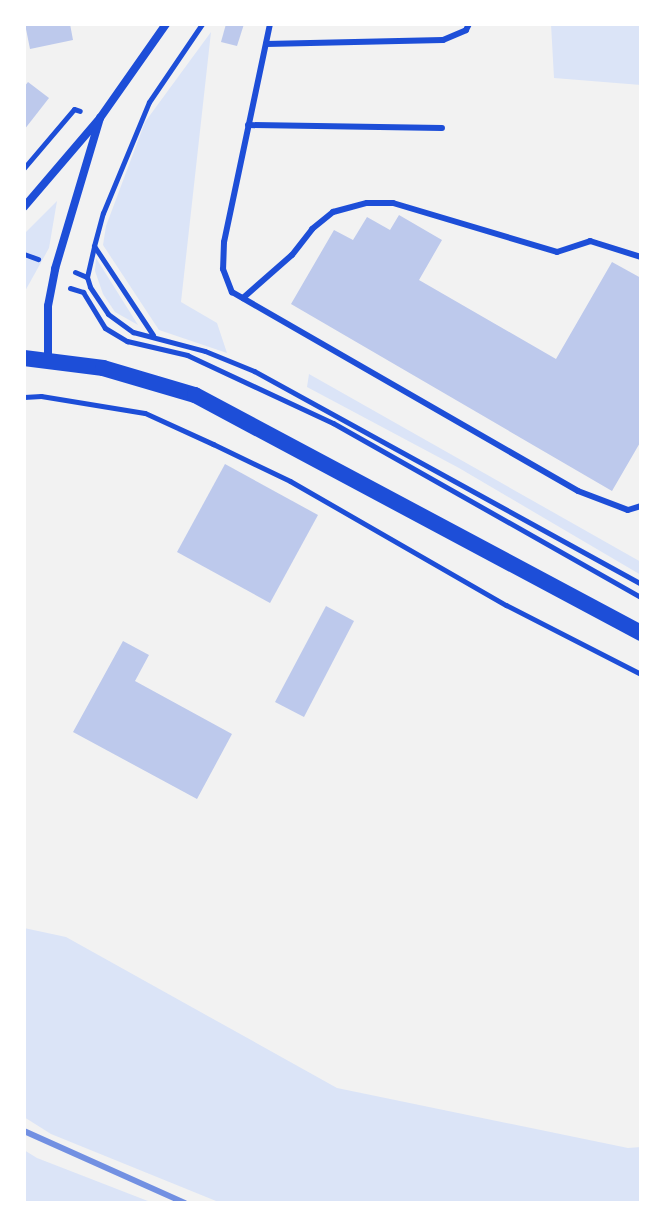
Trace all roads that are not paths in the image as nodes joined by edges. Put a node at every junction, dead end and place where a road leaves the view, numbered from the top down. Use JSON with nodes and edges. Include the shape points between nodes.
{"nodes":[{"id":1,"x":166,"y":24,"type":"edge"},
{"id":2,"x":270,"y":24,"type":"edge"},
{"id":3,"x":469,"y":24,"type":"edge"},
{"id":4,"x":266,"y":44,"type":"junction"},
{"id":5,"x":100,"y":118,"type":"junction"},
{"id":6,"x":248,"y":125,"type":"junction"},
{"id":7,"x":442,"y":128,"type":"dead end"},
{"id":8,"x":24,"y":207,"type":"edge"},
{"id":9,"x":641,"y":257,"type":"edge"},
{"id":10,"x":243,"y":298,"type":"junction"},
{"id":11,"x":24,"y":358,"type":"edge"},
{"id":12,"x":48,"y":359,"type":"junction"},
{"id":13,"x":641,"y":506,"type":"edge"},
{"id":14,"x":641,"y":633,"type":"edge"}],
"edges":[{"from":1,"to":5,"type":"street"},
{"from":2,"to":4,"type":"lane"},
{"from":3,"to":4,"type":"lane","via":[[443,40]]},
{"from":4,"to":6,"type":"lane"},
{"from":5,"to":8,"type":"street"},
{"from":5,"to":12,"type":"street","via":[[55,269],[48,306]]},
{"from":6,"to":7,"type":"lane"},
{"from":6,"to":10,"type":"lane","via":[[223,269],[232,292]]},
{"from":9,"to":10,"type":"lane","via":[[590,241],[557,252],[393,203],[367,203],[333,212]]},
{"from":10,"to":13,"type":"lane","via":[[578,491],[628,510]]},
{"from":11,"to":12,"type":"main road"},
{"from":12,"to":14,"type":"main road","via":[[103,368],[195,395]]}]}
